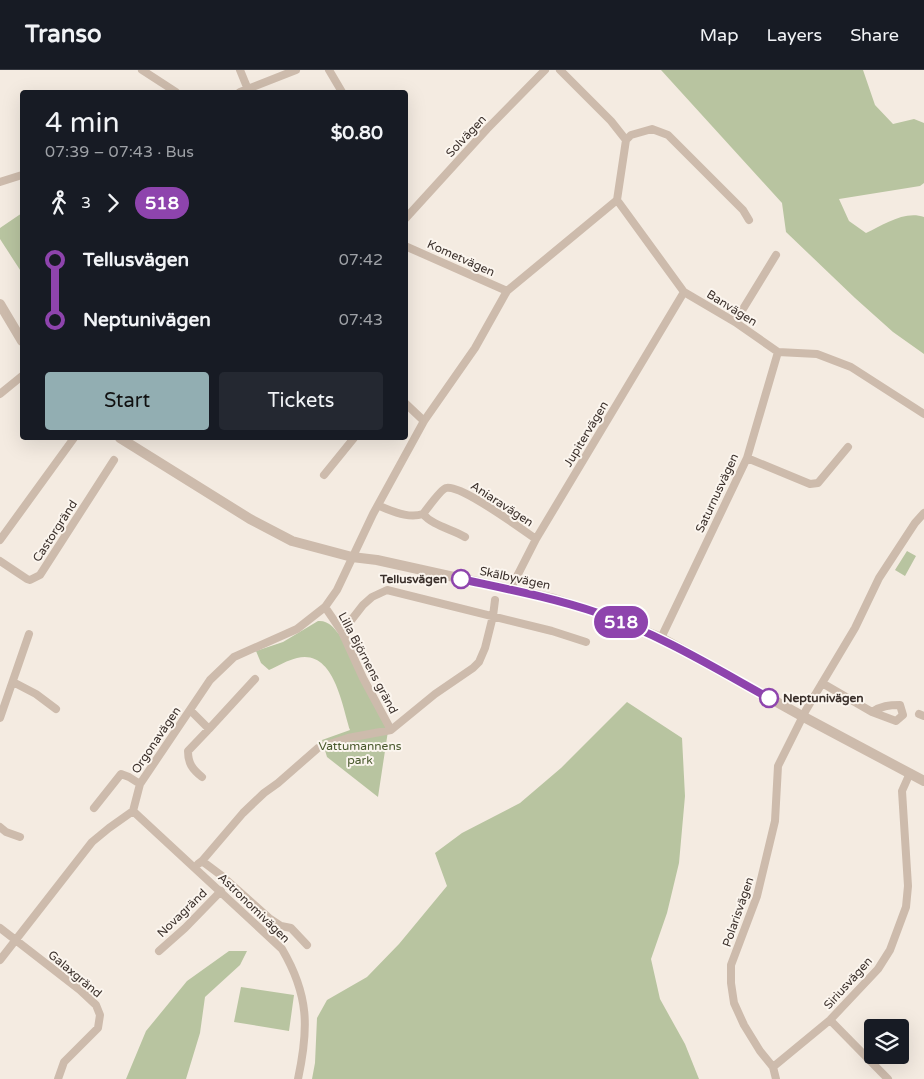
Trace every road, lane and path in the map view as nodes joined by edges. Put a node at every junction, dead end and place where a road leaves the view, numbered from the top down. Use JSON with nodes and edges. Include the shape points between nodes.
{"nodes":[{"id":1,"x":142,"y":70,"type":"edge"},
{"id":2,"x":240,"y":70,"type":"edge"},
{"id":3,"x":296,"y":70,"type":"edge"},
{"id":4,"x":329,"y":70,"type":"edge"},
{"id":5,"x":545,"y":70,"type":"edge"},
{"id":6,"x":560,"y":70,"type":"edge"},
{"id":7,"x":173,"y":90,"type":"edge"},
{"id":8,"x":248,"y":90,"type":"edge"},
{"id":9,"x":250,"y":90,"type":"edge"},
{"id":10,"x":341,"y":90,"type":"edge"},
{"id":11,"x":626,"y":140,"type":"junction"},
{"id":12,"x":20,"y":176,"type":"edge"},
{"id":13,"x":0,"y":182,"type":"edge"},
{"id":14,"x":618,"y":200,"type":"junction"},
{"id":15,"x":408,"y":216,"type":"edge"},
{"id":16,"x":749,"y":220,"type":"dead end"},
{"id":17,"x":408,"y":247,"type":"edge"},
{"id":18,"x":776,"y":255,"type":"dead end"},
{"id":19,"x":507,"y":291,"type":"junction"},
{"id":20,"x":684,"y":292,"type":"junction"},
{"id":21,"x":0,"y":304,"type":"edge"},
{"id":22,"x":734,"y":322,"type":"junction"},
{"id":23,"x":20,"y":338,"type":"edge"},
{"id":24,"x":778,"y":352,"type":"junction"},
{"id":25,"x":20,"y":378,"type":"edge"},
{"id":26,"x":0,"y":394,"type":"edge"},
{"id":27,"x":408,"y":406,"type":"edge"},
{"id":28,"x":924,"y":414,"type":"edge"},
{"id":29,"x":424,"y":420,"type":"junction"},
{"id":30,"x":73,"y":440,"type":"edge"},
{"id":31,"x":123,"y":440,"type":"edge"},
{"id":32,"x":352,"y":440,"type":"edge"},
{"id":33,"x":848,"y":447,"type":"dead end"},
{"id":34,"x":746,"y":458,"type":"junction"},
{"id":35,"x":114,"y":460,"type":"dead end"},
{"id":36,"x":324,"y":476,"type":"dead end"},
{"id":37,"x":378,"y":506,"type":"junction"},
{"id":38,"x":924,"y":513,"type":"edge"},
{"id":39,"x":423,"y":514,"type":"junction"},
{"id":40,"x":464,"y":537,"type":"dead end"},
{"id":41,"x":536,"y":539,"type":"junction"},
{"id":42,"x":0,"y":540,"type":"edge"},
{"id":43,"x":352,"y":557,"type":"junction"},
{"id":44,"x":0,"y":561,"type":"edge"},
{"id":45,"x":510,"y":590,"type":"junction"},
{"id":46,"x":495,"y":600,"type":"dead end"},
{"id":47,"x":325,"y":607,"type":"junction"},
{"id":48,"x":493,"y":616,"type":"junction"},
{"id":49,"x":342,"y":632,"type":"junction"},
{"id":50,"x":29,"y":634,"type":"dead end"},
{"id":51,"x":660,"y":638,"type":"junction"},
{"id":52,"x":586,"y":642,"type":"dead end"},
{"id":53,"x":255,"y":679,"type":"dead end"},
{"id":54,"x":13,"y":682,"type":"junction"},
{"id":55,"x":822,"y":683,"type":"junction"},
{"id":56,"x":56,"y":709,"type":"dead end"},
{"id":57,"x":190,"y":710,"type":"junction"},
{"id":58,"x":872,"y":712,"type":"dead end"},
{"id":59,"x":802,"y":716,"type":"junction"},
{"id":60,"x":0,"y":718,"type":"edge"},
{"id":61,"x":209,"y":729,"type":"junction"},
{"id":62,"x":391,"y":730,"type":"junction"},
{"id":63,"x":910,"y":774,"type":"junction"},
{"id":64,"x":202,"y":777,"type":"dead end"},
{"id":65,"x":924,"y":781,"type":"edge"},
{"id":66,"x":140,"y":784,"type":"junction"},
{"id":67,"x":94,"y":808,"type":"dead end"},
{"id":68,"x":133,"y":811,"type":"junction"},
{"id":69,"x":0,"y":827,"type":"edge"},
{"id":70,"x":20,"y":837,"type":"dead end"},
{"id":71,"x":202,"y":861,"type":"junction"},
{"id":72,"x":195,"y":867,"type":"junction"},
{"id":73,"x":221,"y":892,"type":"junction"},
{"id":74,"x":0,"y":928,"type":"edge"},
{"id":75,"x":15,"y":941,"type":"junction"},
{"id":76,"x":307,"y":945,"type":"dead end"},
{"id":77,"x":159,"y":951,"type":"dead end"},
{"id":78,"x":0,"y":960,"type":"edge"},
{"id":79,"x":830,"y":1020,"type":"junction"},
{"id":80,"x":773,"y":1068,"type":"junction"},
{"id":81,"x":58,"y":1079,"type":"edge"},
{"id":82,"x":298,"y":1079,"type":"edge"},
{"id":83,"x":776,"y":1079,"type":"edge"},
{"id":84,"x":888,"y":1079,"type":"edge"}],
"edges":[{"from":1,"to":7,"type":"street"},
{"from":2,"to":8,"type":"street"},
{"from":3,"to":9,"type":"street"},
{"from":4,"to":10,"type":"street"},
{"from":5,"to":15,"type":"street","name":"Solvägen"},
{"from":6,"to":11,"type":"street"},
{"from":11,"to":14,"type":"street"},
{"from":11,"to":16,"type":"street","via":[[652,129],[668,135],[743,210]]},
{"from":12,"to":13,"type":"street"},
{"from":14,"to":19,"type":"street"},
{"from":14,"to":20,"type":"street","name":"Banvägen"},
{"from":17,"to":19,"type":"street","name":"Kometvägen"},
{"from":18,"to":22,"type":"street"},
{"from":19,"to":29,"type":"street","via":[[475,348]]},
{"from":20,"to":22,"type":"street","name":"Banvägen"},
{"from":20,"to":41,"type":"street","name":"Jupitervägen"},
{"from":21,"to":23,"type":"street"},
{"from":22,"to":24,"type":"street","name":"Banvägen"},
{"from":24,"to":28,"type":"street","via":[[816,354],[851,367]]},
{"from":24,"to":34,"type":"street","name":"Saturnusvägen"},
{"from":25,"to":26,"type":"street"},
{"from":27,"to":29,"type":"street"},
{"from":29,"to":37,"type":"street"},
{"from":30,"to":42,"type":"street"},
{"from":31,"to":43,"type":"street","name":"Skälbyvägen","via":[[250,519],[292,541]]},
{"from":32,"to":36,"type":"street"},
{"from":33,"to":34,"type":"street","via":[[818,483],[810,484]]},
{"from":34,"to":51,"type":"street","name":"Saturnusvägen"},
{"from":35,"to":44,"type":"street","name":"Castorgränd","via":[[40,575],[26,579]]},
{"from":37,"to":39,"type":"street","via":[[413,516]]},
{"from":37,"to":43,"type":"street"},
{"from":38,"to":55,"type":"street","via":[[879,578],[855,628]]},
{"from":39,"to":40,"type":"street"},
{"from":39,"to":41,"type":"street","name":"Aniaravägen","via":[[443,490],[456,488]]},
{"from":41,"to":45,"type":"street","name":"Jupitervägen"},
{"from":43,"to":45,"type":"street","name":"Skälbyvägen"},
{"from":43,"to":47,"type":"street","name":"Orgonavägen"},
{"from":45,"to":51,"type":"street","name":"Skälbyvägen","via":[[599,613]]},
{"from":46,"to":48,"type":"street"},
{"from":47,"to":49,"type":"street","name":"Lilla Björnens gränd"},
{"from":47,"to":57,"type":"street","name":"Orgonavägen","via":[[297,629],[234,657],[210,680]]},
{"from":48,"to":49,"type":"street","via":[[387,590],[362,605]]},
{"from":48,"to":52,"type":"street"},
{"from":48,"to":62,"type":"street","via":[[479,662]]},
{"from":49,"to":62,"type":"street","name":"Lilla Björnens gränd","via":[[362,678]]},
{"from":50,"to":54,"type":"street"},
{"from":51,"to":59,"type":"street","name":"Skälbyvägen"},
{"from":53,"to":61,"type":"street"},
{"from":54,"to":56,"type":"street"},
{"from":54,"to":60,"type":"street"},
{"from":55,"to":58,"type":"street"},
{"from":55,"to":59,"type":"street"},
{"from":57,"to":61,"type":"street"},
{"from":57,"to":66,"type":"street","name":"Orgonavägen"},
{"from":59,"to":63,"type":"street","name":"Skälbyvägen"},
{"from":59,"to":80,"type":"street","name":"Polarisvägen","via":[[778,766],[775,821],[757,896],[731,965],[734,1004],[744,1026]]},
{"from":61,"to":64,"type":"street","via":[[188,751],[188,762]]},
{"from":62,"to":71,"type":"street","via":[[348,738],[318,748],[243,813]]},
{"from":63,"to":65,"type":"street","name":"Skälbyvägen"},
{"from":63,"to":79,"type":"street","name":"Siriusvägen","via":[[902,792],[908,886],[899,929],[878,969]]},
{"from":66,"to":67,"type":"street","via":[[121,774]]},
{"from":66,"to":68,"type":"street","name":"Orgonavägen"},
{"from":68,"to":72,"type":"street","name":"Astronomivägen"},
{"from":68,"to":75,"type":"street","via":[[92,842]]},
{"from":69,"to":70,"type":"street"},
{"from":71,"to":72,"type":"street"},
{"from":71,"to":76,"type":"street","via":[[269,918],[291,928]]},
{"from":72,"to":73,"type":"street","name":"Astronomivägen"},
{"from":73,"to":77,"type":"street","name":"Novagränd"},
{"from":73,"to":82,"type":"street","name":"Astronomivägen","via":[[282,949],[294,970],[306,1012]]},
{"from":74,"to":75,"type":"street","name":"Galaxgränd"},
{"from":75,"to":78,"type":"street"},
{"from":75,"to":81,"type":"street","name":"Galaxgränd","via":[[80,990],[96,1005],[100,1015],[98,1028],[64,1062]]},
{"from":79,"to":80,"type":"street","name":"Siriusvägen"},
{"from":79,"to":84,"type":"street"},
{"from":80,"to":83,"type":"street","name":"Polarisvägen"}]}
